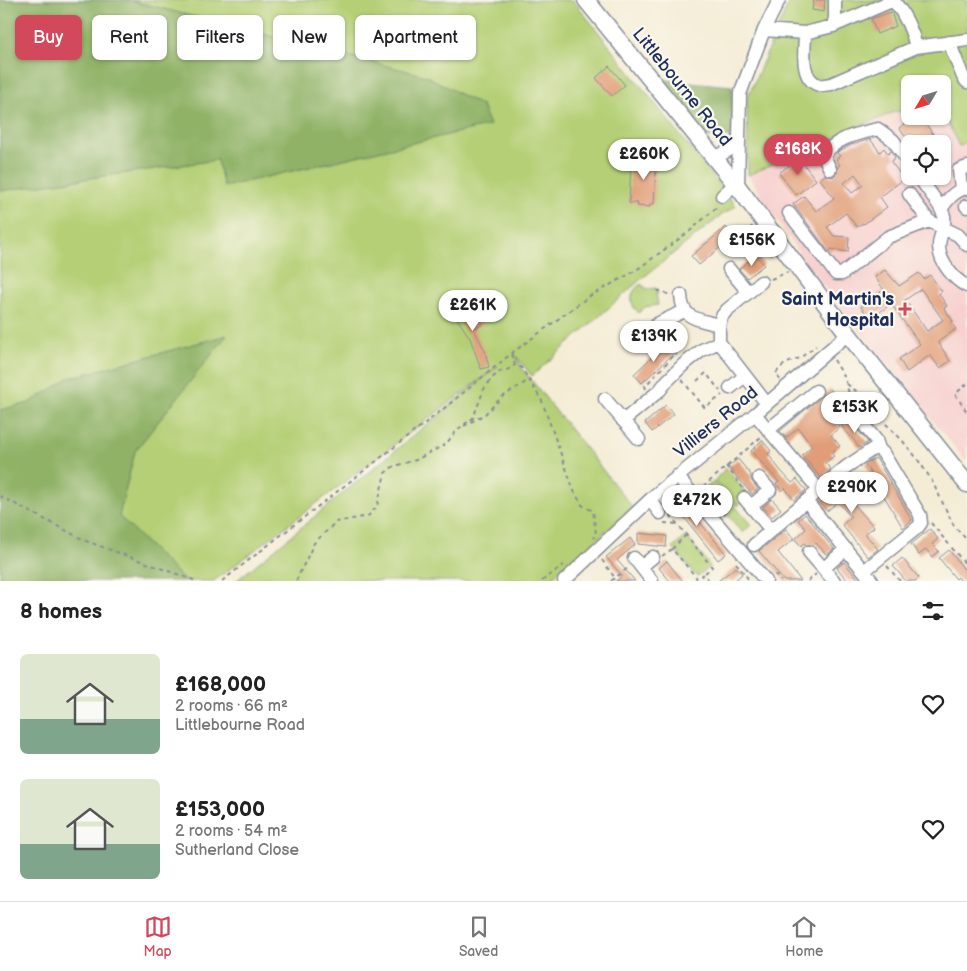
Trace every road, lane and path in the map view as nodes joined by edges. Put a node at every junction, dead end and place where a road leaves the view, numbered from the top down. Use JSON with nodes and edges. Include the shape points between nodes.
{"nodes":[{"id":1,"x":586,"y":0,"type":"edge"},
{"id":2,"x":779,"y":0,"type":"edge"},
{"id":3,"x":835,"y":0,"type":"edge"},
{"id":4,"x":894,"y":0,"type":"edge"},
{"id":5,"x":833,"y":26,"type":"junction"},
{"id":6,"x":764,"y":30,"type":"junction"},
{"id":7,"x":805,"y":33,"type":"junction"},
{"id":8,"x":967,"y":40,"type":"edge"},
{"id":9,"x":949,"y":42,"type":"junction"},
{"id":10,"x":916,"y":47,"type":"junction"},
{"id":11,"x":967,"y":82,"type":"edge"},
{"id":12,"x":738,"y":142,"type":"junction"},
{"id":13,"x":901,"y":151,"type":"edge"},
{"id":14,"x":715,"y":158,"type":"junction"},
{"id":15,"x":967,"y":167,"type":"edge"},
{"id":16,"x":830,"y":169,"type":"dead end"},
{"id":17,"x":924,"y":185,"type":"edge"},
{"id":18,"x":737,"y":186,"type":"junction"},
{"id":19,"x":964,"y":189,"type":"edge"},
{"id":20,"x":910,"y":194,"type":"dead end"},
{"id":21,"x":719,"y":201,"type":"joint"},
{"id":22,"x":941,"y":209,"type":"junction"},
{"id":23,"x":789,"y":213,"type":"dead end"},
{"id":24,"x":929,"y":221,"type":"junction"},
{"id":25,"x":749,"y":223,"type":"dead end"},
{"id":26,"x":944,"y":228,"type":"junction"},
{"id":27,"x":967,"y":245,"type":"edge"},
{"id":28,"x":781,"y":260,"type":"dead end"},
{"id":29,"x":787,"y":268,"type":"dead end"},
{"id":30,"x":729,"y":269,"type":"dead end"},
{"id":31,"x":761,"y":282,"type":"joint"},
{"id":32,"x":967,"y":286,"type":"edge"},
{"id":33,"x":657,"y":291,"type":"dead end"},
{"id":34,"x":748,"y":292,"type":"junction"},
{"id":35,"x":681,"y":296,"type":"joint"},
{"id":36,"x":684,"y":311,"type":"junction"},
{"id":37,"x":657,"y":324,"type":"dead end"},
{"id":38,"x":719,"y":325,"type":"junction"},
{"id":39,"x":848,"y":334,"type":"junction"},
{"id":40,"x":719,"y":342,"type":"junction"},
{"id":41,"x":821,"y":346,"type":"dead end"},
{"id":42,"x":512,"y":353,"type":"junction"},
{"id":43,"x":515,"y":365,"type":"junction"},
{"id":44,"x":675,"y":372,"type":"junction"},
{"id":45,"x":745,"y":376,"type":"junction"},
{"id":46,"x":529,"y":380,"type":"junction"},
{"id":47,"x":697,"y":381,"type":"dead end"},
{"id":48,"x":847,"y":384,"type":"dead end"},
{"id":49,"x":967,"y":384,"type":"edge"},
{"id":50,"x":730,"y":388,"type":"dead end"},
{"id":51,"x":786,"y":388,"type":"junction"},
{"id":52,"x":816,"y":391,"type":"dead end"},
{"id":53,"x":605,"y":399,"type":"dead end"},
{"id":54,"x":846,"y":403,"type":"dead end"},
{"id":55,"x":767,"y":404,"type":"junction"},
{"id":56,"x":967,"y":412,"type":"edge"},
{"id":57,"x":755,"y":414,"type":"junction"},
{"id":58,"x":624,"y":421,"type":"junction"},
{"id":59,"x":457,"y":430,"type":"junction"},
{"id":60,"x":892,"y":430,"type":"junction"},
{"id":61,"x":766,"y":433,"type":"junction"},
{"id":62,"x":887,"y":434,"type":"dead end"},
{"id":63,"x":639,"y":439,"type":"dead end"},
{"id":64,"x":879,"y":449,"type":"junction"},
{"id":65,"x":726,"y":466,"type":"junction"},
{"id":66,"x":677,"y":476,"type":"junction"},
{"id":67,"x":760,"y":478,"type":"dead end"},
{"id":68,"x":967,"y":484,"type":"edge"},
{"id":69,"x":819,"y":490,"type":"junction"},
{"id":70,"x":693,"y":495,"type":"junction"},
{"id":71,"x":0,"y":496,"type":"edge"},
{"id":72,"x":650,"y":500,"type":"junction"},
{"id":73,"x":747,"y":501,"type":"junction"},
{"id":74,"x":806,"y":501,"type":"junction"},
{"id":75,"x":660,"y":513,"type":"joint"},
{"id":76,"x":921,"y":521,"type":"junction"},
{"id":77,"x":771,"y":530,"type":"junction"},
{"id":78,"x":686,"y":535,"type":"junction"},
{"id":79,"x":967,"y":540,"type":"edge"},
{"id":80,"x":591,"y":542,"type":"dead end"},
{"id":81,"x":754,"y":545,"type":"dead end"},
{"id":82,"x":672,"y":549,"type":"junction"},
{"id":83,"x":846,"y":549,"type":"junction"},
{"id":84,"x":809,"y":552,"type":"dead end"},
{"id":85,"x":653,"y":557,"type":"joint"},
{"id":86,"x":880,"y":558,"type":"junction"},
{"id":87,"x":571,"y":560,"type":"dead end"},
{"id":88,"x":602,"y":560,"type":"dead end"},
{"id":89,"x":637,"y":562,"type":"junction"},
{"id":90,"x":967,"y":566,"type":"edge"},
{"id":91,"x":824,"y":568,"type":"junction"},
{"id":92,"x":704,"y":574,"type":"junction"},
{"id":93,"x":868,"y":576,"type":"edge"},
{"id":94,"x":616,"y":578,"type":"junction"},
{"id":95,"x":697,"y":578,"type":"junction"},
{"id":96,"x":196,"y":581,"type":"edge"},
{"id":97,"x":222,"y":581,"type":"edge"},
{"id":98,"x":296,"y":581,"type":"edge"},
{"id":99,"x":542,"y":581,"type":"edge"},
{"id":100,"x":564,"y":581,"type":"edge"},
{"id":101,"x":611,"y":581,"type":"edge"},
{"id":102,"x":652,"y":581,"type":"edge"},
{"id":103,"x":694,"y":581,"type":"edge"},
{"id":104,"x":709,"y":581,"type":"edge"},
{"id":105,"x":765,"y":581,"type":"edge"},
{"id":106,"x":834,"y":581,"type":"edge"},
{"id":107,"x":900,"y":581,"type":"edge"}],
"edges":[{"from":1,"to":14,"type":"main road","name":"Littlebourne Road"},
{"from":2,"to":6,"type":"street"},
{"from":3,"to":5,"type":"street"},
{"from":4,"to":5,"type":"street"},
{"from":4,"to":10,"type":"street","via":[[904,14]]},
{"from":5,"to":7,"type":"street"},
{"from":6,"to":7,"type":"street"},
{"from":6,"to":12,"type":"street","via":[[740,94]]},
{"from":7,"to":10,"type":"street","via":[[806,71],[810,79],[820,85],[831,84]]},
{"from":8,"to":9,"type":"street"},
{"from":9,"to":10,"type":"street"},
{"from":9,"to":11,"type":"street"},
{"from":12,"to":14,"type":"street"},
{"from":12,"to":18,"type":"street"},
{"from":13,"to":16,"type":"street","via":[[893,140],[878,129],[848,137],[828,150],[824,156]]},
{"from":14,"to":18,"type":"main road","name":"Littlebourne Road"},
{"from":15,"to":19,"type":"street","via":[[959,170]]},
{"from":17,"to":22,"type":"street"},
{"from":18,"to":21,"type":"street"},
{"from":18,"to":39,"type":"main road","name":"Littlebourne Road"},
{"from":19,"to":22,"type":"street","via":[[950,197]]},
{"from":20,"to":24,"type":"street"},
{"from":21,"to":42,"type":"path","via":[[690,231],[635,271],[588,297]]},
{"from":22,"to":26,"type":"street"},
{"from":23,"to":24,"type":"street","via":[[836,274],[842,274],[888,237]]},
{"from":24,"to":26,"type":"street"},
{"from":25,"to":28,"type":"path","via":[[767,252]]},
{"from":26,"to":27,"type":"street","via":[[958,235]]},
{"from":26,"to":32,"type":"street","via":[[939,247],[944,263],[955,279]]},
{"from":29,"to":31,"type":"path","via":[[790,271],[766,283]]},
{"from":30,"to":34,"type":"street"},
{"from":31,"to":34,"type":"street"},
{"from":33,"to":35,"type":"path"},
{"from":34,"to":38,"type":"street","via":[[726,310]]},
{"from":35,"to":36,"type":"street"},
{"from":36,"to":37,"type":"street"},
{"from":36,"to":38,"type":"street","via":[[694,318]]},
{"from":38,"to":40,"type":"street"},
{"from":39,"to":51,"type":"street","name":"Villiers Road"},
{"from":39,"to":68,"type":"main road","name":"Littlebourne Road"},
{"from":40,"to":44,"type":"street","via":[[702,350]]},
{"from":40,"to":45,"type":"street"},
{"from":41,"to":51,"type":"path","via":[[787,362],[777,371]]},
{"from":42,"to":43,"type":"path"},
{"from":42,"to":97,"type":"path"},
{"from":43,"to":46,"type":"path","via":[[521,366]]},
{"from":43,"to":59,"type":"path","via":[[492,378],[484,389],[473,418]]},
{"from":44,"to":47,"type":"path","via":[[706,408],[722,394],[706,374]]},
{"from":44,"to":58,"type":"street","via":[[660,390]]},
{"from":45,"to":50,"type":"street"},
{"from":45,"to":55,"type":"street"},
{"from":46,"to":59,"type":"path","via":[[502,397],[485,414]]},
{"from":46,"to":80,"type":"path","via":[[542,400],[574,491],[582,505],[592,511],[596,534]]},
{"from":48,"to":60,"type":"path","via":[[864,397]]},
{"from":49,"to":56,"type":"path","via":[[954,394]]},
{"from":51,"to":55,"type":"street","name":"Villiers Road"},
{"from":52,"to":61,"type":"street"},
{"from":53,"to":58,"type":"street"},
{"from":54,"to":64,"type":"street","via":[[876,440]]},
{"from":55,"to":57,"type":"street","name":"Villiers Road"},
{"from":57,"to":61,"type":"street"},
{"from":57,"to":66,"type":"street","name":"Villiers Road"},
{"from":58,"to":63,"type":"street"},
{"from":59,"to":98,"type":"path","via":[[446,444],[385,473],[377,507],[368,516],[336,522],[319,537]]},
{"from":60,"to":62,"type":"path"},
{"from":60,"to":79,"type":"path","via":[[916,457],[954,526]]},
{"from":61,"to":65,"type":"path"},
{"from":61,"to":69,"type":"street"},
{"from":64,"to":69,"type":"street","via":[[873,449],[846,467]]},
{"from":64,"to":76,"type":"street"},
{"from":65,"to":70,"type":"path"},
{"from":65,"to":73,"type":"path","via":[[750,496]]},
{"from":66,"to":70,"type":"street"},
{"from":66,"to":72,"type":"street","name":"Villiers Road"},
{"from":67,"to":73,"type":"street","via":[[770,490]]},
{"from":69,"to":74,"type":"street"},
{"from":70,"to":105,"type":"street"},
{"from":71,"to":96,"type":"path","via":[[86,541]]},
{"from":72,"to":75,"type":"street"},
{"from":72,"to":100,"type":"street","name":"Villiers Road"},
{"from":73,"to":77,"type":"street"},
{"from":74,"to":77,"type":"street"},
{"from":74,"to":83,"type":"street"},
{"from":75,"to":78,"type":"path","via":[[667,512]]},
{"from":76,"to":86,"type":"street"},
{"from":76,"to":90,"type":"path","via":[[934,526]]},
{"from":77,"to":81,"type":"street"},
{"from":78,"to":82,"type":"path"},
{"from":78,"to":92,"type":"path","via":[[712,567]]},
{"from":82,"to":85,"type":"path","via":[[661,557]]},
{"from":82,"to":95,"type":"path"},
{"from":83,"to":91,"type":"street"},
{"from":83,"to":93,"type":"street"},
{"from":84,"to":91,"type":"street"},
{"from":85,"to":89,"type":"street"},
{"from":86,"to":93,"type":"street"},
{"from":86,"to":107,"type":"path"},
{"from":87,"to":99,"type":"path"},
{"from":88,"to":94,"type":"path"},
{"from":89,"to":94,"type":"path"},
{"from":89,"to":102,"type":"street"},
{"from":91,"to":106,"type":"street"},
{"from":92,"to":95,"type":"path"},
{"from":92,"to":104,"type":"path"},
{"from":94,"to":101,"type":"path"},
{"from":95,"to":103,"type":"path"}]}
